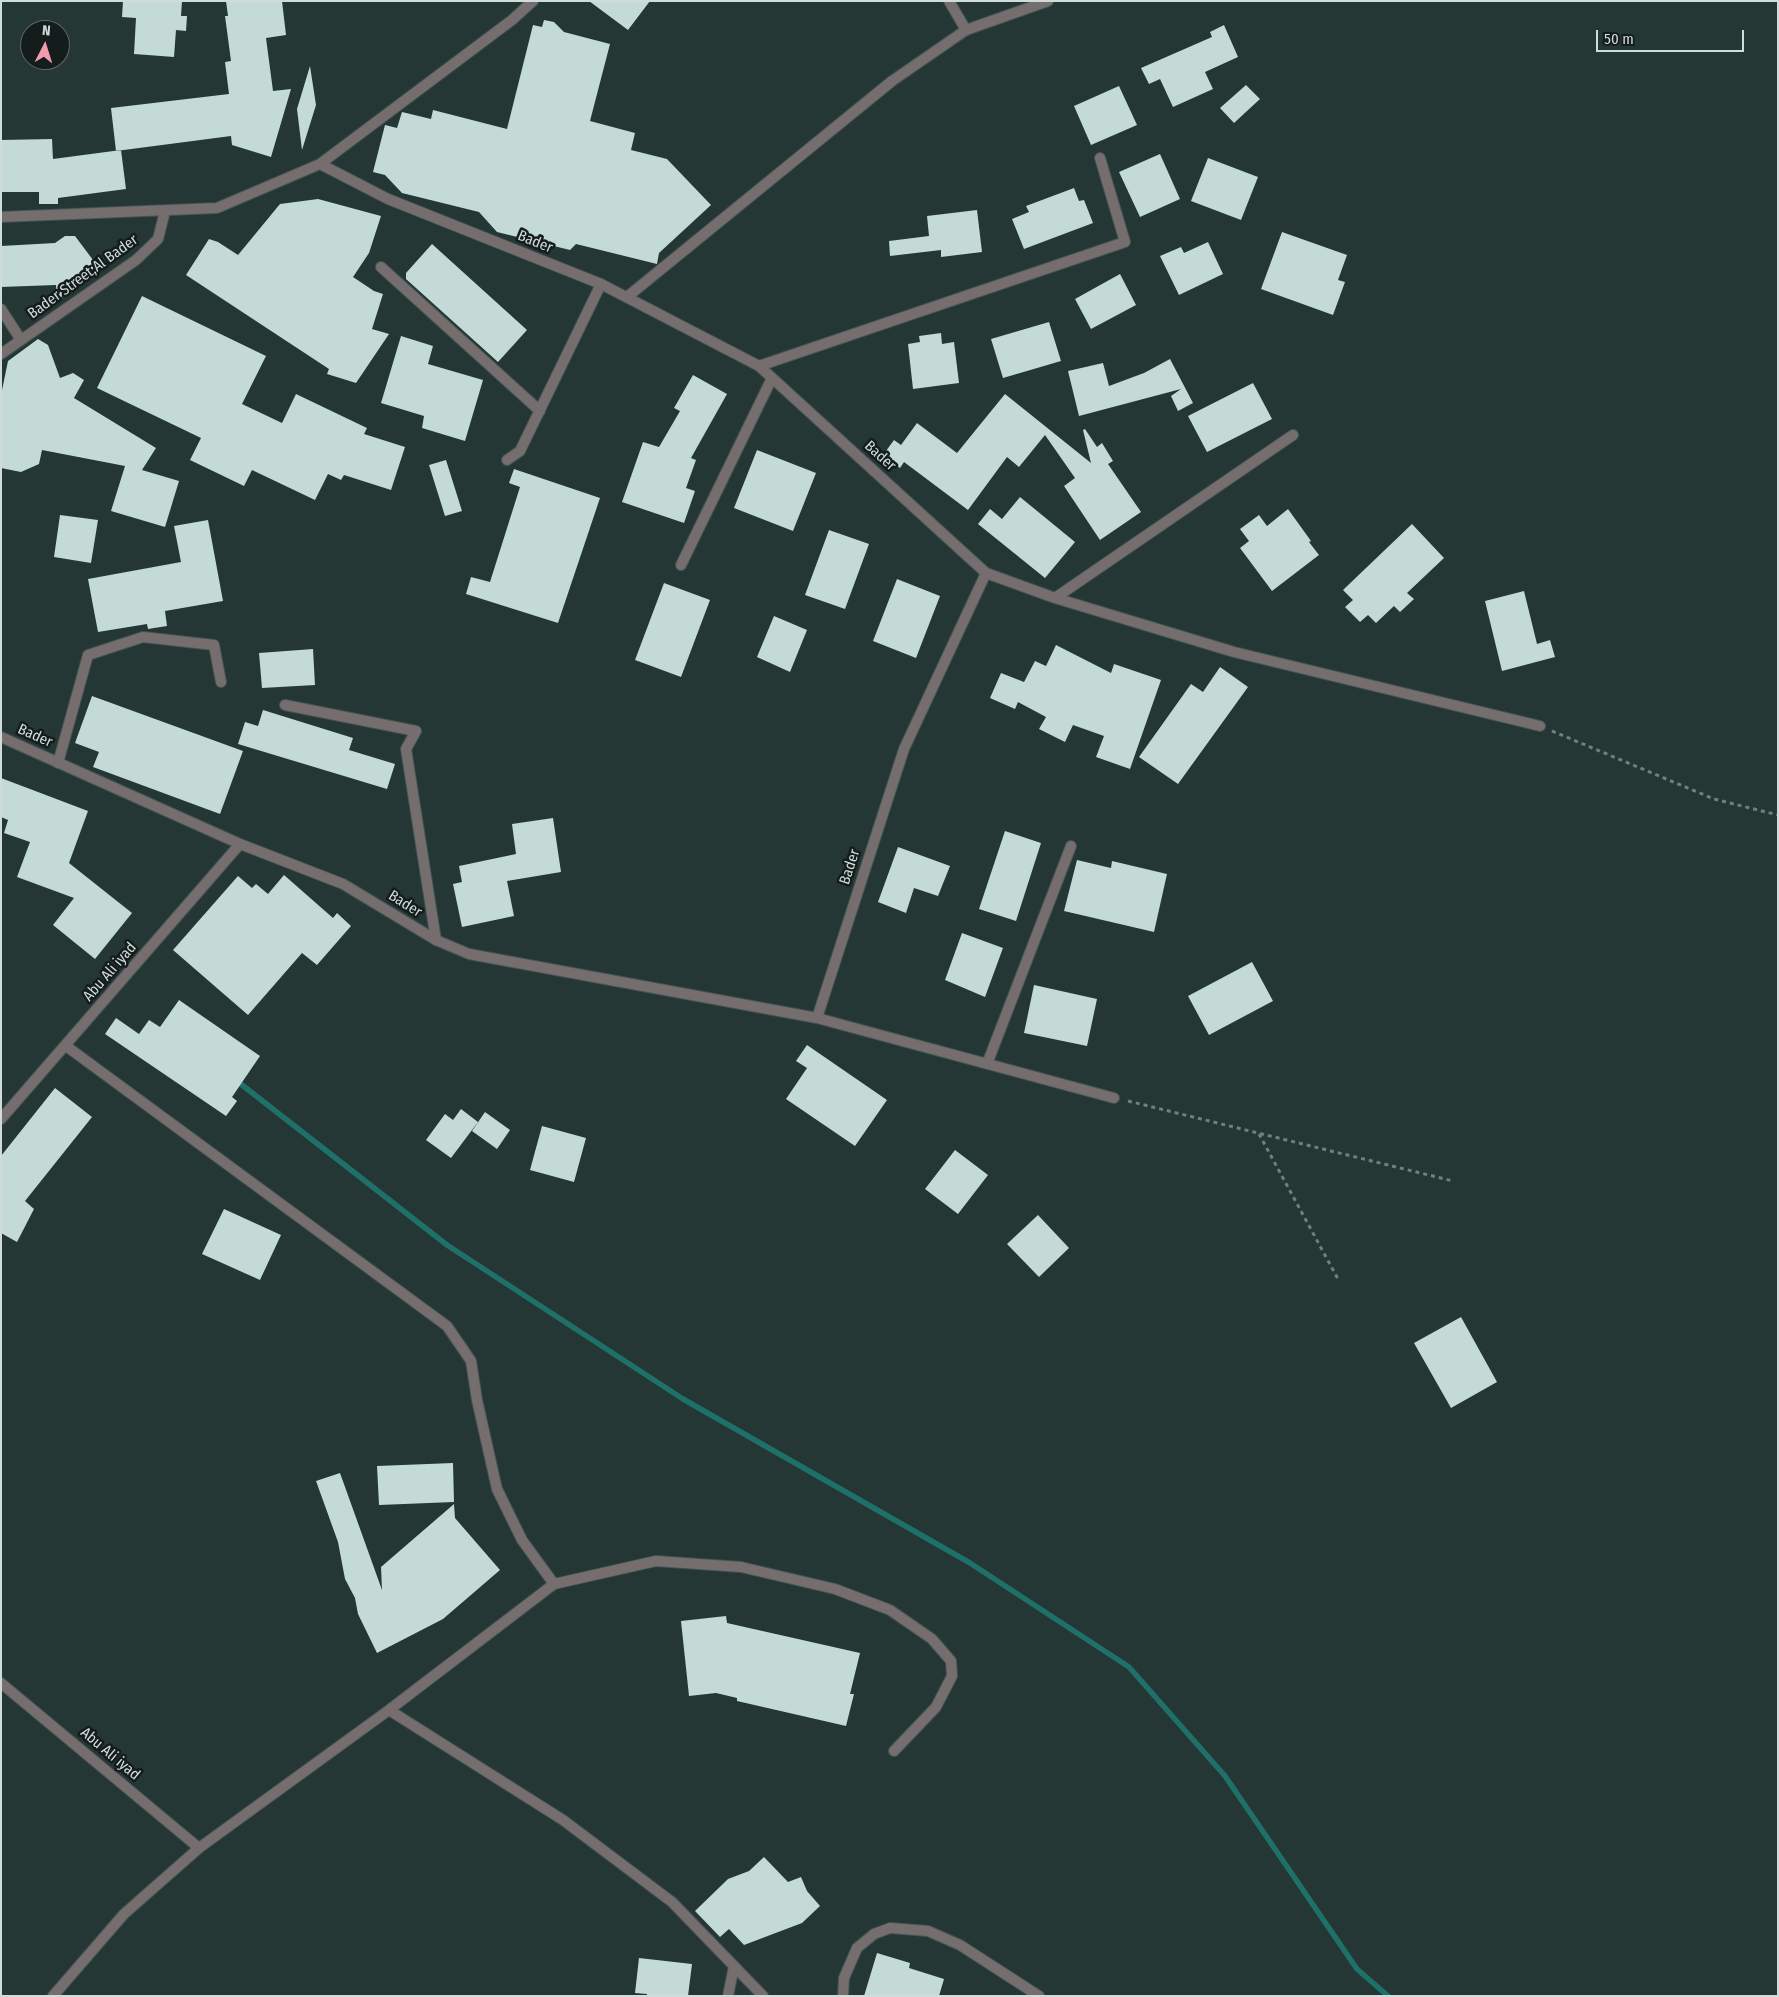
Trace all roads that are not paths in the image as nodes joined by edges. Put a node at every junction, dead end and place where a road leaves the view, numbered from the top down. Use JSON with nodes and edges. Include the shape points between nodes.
{"nodes":[{"id":1,"x":533,"y":1,"type":"edge"},
{"id":2,"x":949,"y":1,"type":"edge"},
{"id":3,"x":1048,"y":1,"type":"edge"},
{"id":4,"x":966,"y":30,"type":"junction"},
{"id":5,"x":1100,"y":158,"type":"dead end"},
{"id":6,"x":320,"y":164,"type":"junction"},
{"id":7,"x":165,"y":211,"type":"junction"},
{"id":8,"x":1,"y":218,"type":"edge"},
{"id":9,"x":381,"y":267,"type":"dead end"},
{"id":10,"x":601,"y":284,"type":"junction"},
{"id":11,"x":626,"y":298,"type":"junction"},
{"id":12,"x":1,"y":309,"type":"edge"},
{"id":13,"x":21,"y":340,"type":"junction"},
{"id":14,"x":1,"y":354,"type":"edge"},
{"id":15,"x":759,"y":366,"type":"junction"},
{"id":16,"x":772,"y":378,"type":"junction"},
{"id":17,"x":540,"y":411,"type":"junction"},
{"id":18,"x":1293,"y":435,"type":"dead end"},
{"id":19,"x":507,"y":460,"type":"dead end"},
{"id":20,"x":681,"y":565,"type":"dead end"},
{"id":21,"x":986,"y":573,"type":"junction"},
{"id":22,"x":1055,"y":598,"type":"junction"},
{"id":23,"x":221,"y":682,"type":"dead end"},
{"id":24,"x":285,"y":705,"type":"dead end"},
{"id":25,"x":1540,"y":726,"type":"road end"},
{"id":26,"x":1,"y":737,"type":"edge"},
{"id":27,"x":58,"y":763,"type":"junction"},
{"id":28,"x":240,"y":844,"type":"junction"},
{"id":29,"x":1071,"y":846,"type":"dead end"},
{"id":30,"x":436,"y":940,"type":"junction"},
{"id":31,"x":817,"y":1018,"type":"junction"},
{"id":32,"x":66,"y":1046,"type":"junction"},
{"id":33,"x":987,"y":1064,"type":"junction"},
{"id":34,"x":1114,"y":1098,"type":"road end"},
{"id":35,"x":1,"y":1120,"type":"edge"},
{"id":36,"x":554,"y":1584,"type":"junction"},
{"id":37,"x":1,"y":1683,"type":"edge"},
{"id":38,"x":389,"y":1710,"type":"junction"},
{"id":39,"x":894,"y":1751,"type":"dead end"},
{"id":40,"x":198,"y":1848,"type":"junction"},
{"id":41,"x":734,"y":1966,"type":"junction"},
{"id":42,"x":53,"y":1996,"type":"edge"},
{"id":43,"x":728,"y":1996,"type":"edge"},
{"id":44,"x":763,"y":1996,"type":"edge"},
{"id":45,"x":843,"y":1996,"type":"edge"},
{"id":46,"x":1039,"y":1996,"type":"edge"}],
"edges":[{"from":1,"to":6,"type":"street"},
{"from":2,"to":4,"type":"street"},
{"from":3,"to":4,"type":"street"},
{"from":4,"to":11,"type":"street","via":[[892,81]]},
{"from":5,"to":15,"type":"street","via":[[1125,242]]},
{"from":6,"to":7,"type":"street","via":[[217,208]]},
{"from":6,"to":10,"type":"street","name":"Bader","via":[[388,199]]},
{"from":7,"to":8,"type":"street"},
{"from":7,"to":13,"type":"street","name":"Bader Street;Al Bader","via":[[158,239],[136,260]]},
{"from":9,"to":17,"type":"street"},
{"from":10,"to":11,"type":"street","name":"Bader"},
{"from":10,"to":17,"type":"street"},
{"from":11,"to":15,"type":"street","name":"Bader"},
{"from":12,"to":13,"type":"street"},
{"from":13,"to":14,"type":"street","name":"Bader Street;Al Bader"},
{"from":15,"to":16,"type":"street","name":"Bader"},
{"from":16,"to":20,"type":"street"},
{"from":16,"to":21,"type":"street","name":"Bader"},
{"from":17,"to":19,"type":"street","via":[[520,450]]},
{"from":18,"to":22,"type":"street"},
{"from":21,"to":22,"type":"street"},
{"from":21,"to":31,"type":"street","name":"Bader","via":[[904,749]]},
{"from":22,"to":25,"type":"street","via":[[1234,652]]},
{"from":23,"to":27,"type":"street","via":[[214,645],[142,638],[88,655]]},
{"from":24,"to":30,"type":"street","via":[[416,731],[406,749]]},
{"from":26,"to":27,"type":"street","name":"Bader"},
{"from":27,"to":28,"type":"street","name":"Bader"},
{"from":28,"to":30,"type":"street","name":"Bader","via":[[344,884]]},
{"from":28,"to":32,"type":"street","name":"Abu Ali iyad"},
{"from":29,"to":33,"type":"street"},
{"from":30,"to":31,"type":"street","name":"Bader","via":[[470,954]]},
{"from":31,"to":33,"type":"street","name":"Bader"},
{"from":32,"to":35,"type":"street","name":"Abu Ali iyad"},
{"from":32,"to":36,"type":"street","via":[[447,1326],[471,1362],[497,1490],[522,1540]]},
{"from":33,"to":34,"type":"street","name":"Bader"},
{"from":36,"to":38,"type":"street"},
{"from":36,"to":39,"type":"street","via":[[656,1561],[740,1567],[836,1589],[890,1610],[932,1639],[951,1661],[952,1676],[936,1707]]},
{"from":37,"to":40,"type":"street","name":"Abu Ali iyad"},
{"from":38,"to":40,"type":"street"},
{"from":38,"to":41,"type":"street","via":[[563,1820],[672,1902]]},
{"from":40,"to":42,"type":"street","via":[[124,1914]]},
{"from":41,"to":43,"type":"street"},
{"from":41,"to":44,"type":"street"},
{"from":45,"to":46,"type":"street","via":[[844,1978],[856,1948],[874,1934],[890,1928],[928,1931],[960,1945]]}]}
